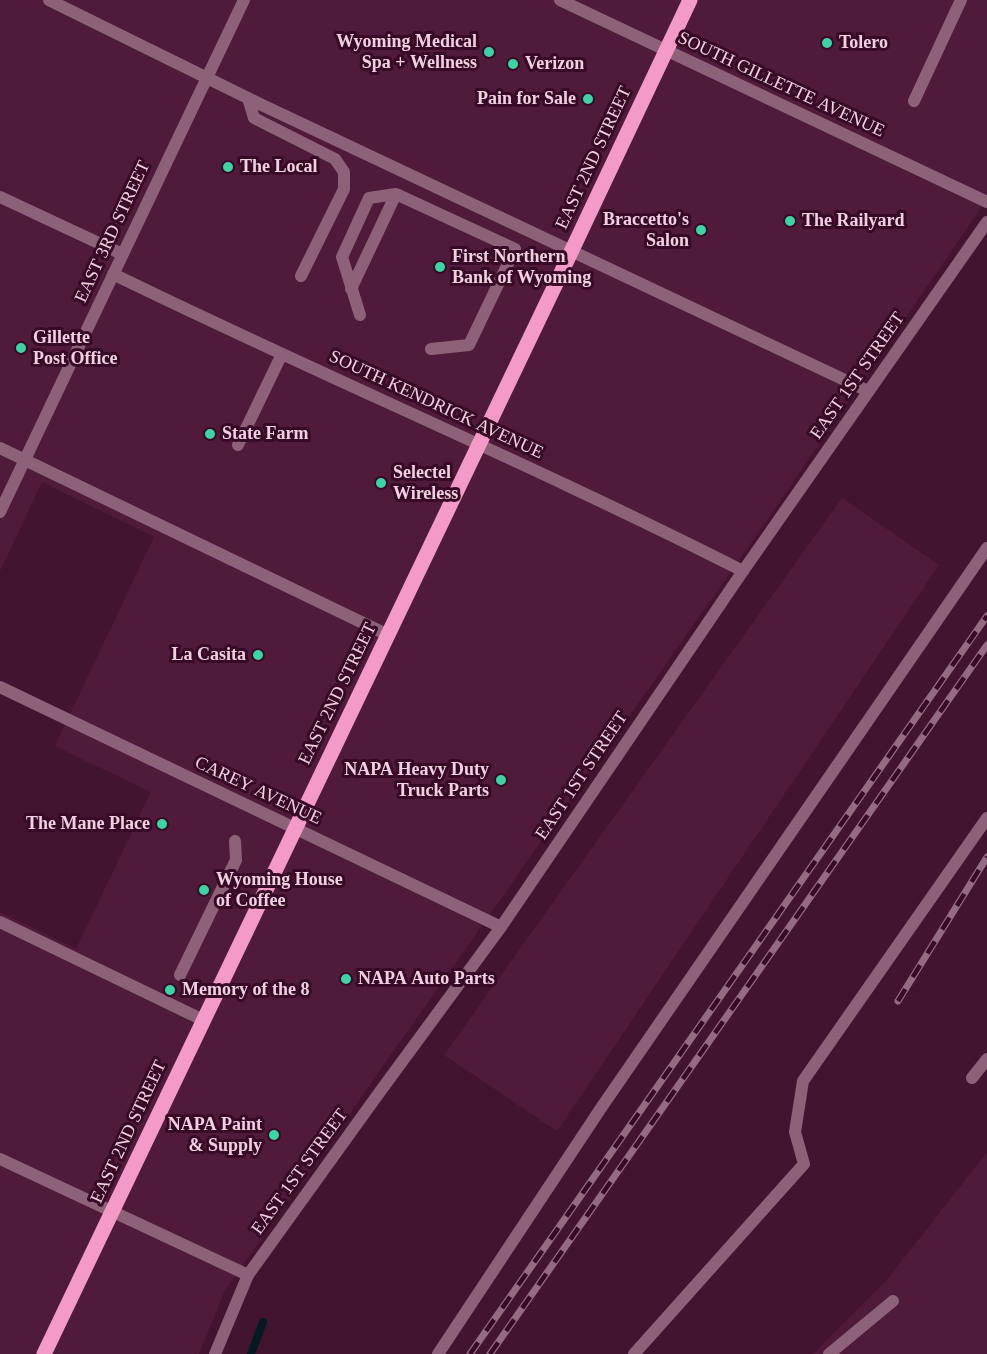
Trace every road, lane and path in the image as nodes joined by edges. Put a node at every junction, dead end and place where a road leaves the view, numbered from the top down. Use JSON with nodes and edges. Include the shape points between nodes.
{"nodes":[{"id":1,"x":49,"y":0,"type":"edge"},
{"id":2,"x":244,"y":0,"type":"edge"},
{"id":3,"x":560,"y":0,"type":"edge"},
{"id":4,"x":690,"y":0,"type":"edge"},
{"id":5,"x":961,"y":0,"type":"edge"},
{"id":6,"x":666,"y":50,"type":"junction"},
{"id":7,"x":207,"y":77,"type":"junction"},
{"id":8,"x":248,"y":98,"type":"junction"},
{"id":9,"x":914,"y":101,"type":"dead end"},
{"id":10,"x":396,"y":194,"type":"junction"},
{"id":11,"x":0,"y":197,"type":"edge"},
{"id":12,"x":987,"y":202,"type":"edge"},
{"id":13,"x":987,"y":222,"type":"edge"},
{"id":14,"x":572,"y":250,"type":"junction"},
{"id":15,"x":122,"y":254,"type":"junction"},
{"id":16,"x":113,"y":274,"type":"junction"},
{"id":17,"x":301,"y":276,"type":"dead end"},
{"id":18,"x":351,"y":289,"type":"junction"},
{"id":19,"x":360,"y":315,"type":"dead end"},
{"id":20,"x":431,"y":349,"type":"dead end"},
{"id":21,"x":282,"y":354,"type":"junction"},
{"id":22,"x":868,"y":391,"type":"junction"},
{"id":23,"x":238,"y":445,"type":"dead end"},
{"id":24,"x":478,"y":445,"type":"junction"},
{"id":25,"x":0,"y":448,"type":"edge"},
{"id":26,"x":25,"y":460,"type":"junction"},
{"id":27,"x":0,"y":512,"type":"edge"},
{"id":28,"x":987,"y":548,"type":"edge"},
{"id":29,"x":743,"y":571,"type":"junction"},
{"id":30,"x":388,"y":635,"type":"junction"},
{"id":31,"x":0,"y":687,"type":"edge"},
{"id":32,"x":987,"y":818,"type":"edge"},
{"id":33,"x":295,"y":829,"type":"junction"},
{"id":34,"x":236,"y":841,"type":"dead end"},
{"id":35,"x":0,"y":922,"type":"edge"},
{"id":36,"x":501,"y":927,"type":"junction"},
{"id":37,"x":180,"y":975,"type":"dead end"},
{"id":38,"x":203,"y":1020,"type":"junction"},
{"id":39,"x":987,"y":1059,"type":"edge"},
{"id":40,"x":987,"y":1080,"type":"edge"},
{"id":41,"x":0,"y":1159,"type":"edge"},
{"id":42,"x":113,"y":1212,"type":"junction"},
{"id":43,"x":248,"y":1275,"type":"junction"},
{"id":44,"x":893,"y":1302,"type":"dead end"},
{"id":45,"x":44,"y":1354,"type":"edge"},
{"id":46,"x":215,"y":1354,"type":"edge"},
{"id":47,"x":438,"y":1354,"type":"edge"},
{"id":48,"x":634,"y":1354,"type":"edge"},
{"id":49,"x":829,"y":1354,"type":"edge"}],
"edges":[{"from":1,"to":7,"type":"street"},
{"from":2,"to":7,"type":"street","name":"EAST 3RD STREET"},
{"from":3,"to":6,"type":"street","name":"SOUTH GILLETTE AVENUE"},
{"from":4,"to":6,"type":"main road","name":"EAST 2ND STREET"},
{"from":5,"to":9,"type":"street"},
{"from":6,"to":12,"type":"street","name":"SOUTH GILLETTE AVENUE"},
{"from":6,"to":14,"type":"main road","name":"EAST 2ND STREET"},
{"from":7,"to":8,"type":"street"},
{"from":7,"to":15,"type":"street","name":"EAST 3RD STREET"},
{"from":8,"to":14,"type":"street"},
{"from":8,"to":17,"type":"street","via":[[254,118],[335,159],[344,172],[344,189]]},
{"from":10,"to":18,"type":"street"},
{"from":10,"to":18,"type":"street","via":[[369,198],[342,256]]},
{"from":10,"to":20,"type":"street","via":[[515,249],[469,345]]},
{"from":11,"to":15,"type":"street"},
{"from":13,"to":22,"type":"street","name":"EAST 1ST STREET"},
{"from":14,"to":22,"type":"street"},
{"from":14,"to":24,"type":"main road","name":"EAST 2ND STREET"},
{"from":15,"to":16,"type":"street","name":"EAST 3RD STREET"},
{"from":16,"to":21,"type":"street","name":"SOUTH KENDRICK AVENUE"},
{"from":16,"to":26,"type":"street","name":"EAST 3RD STREET"},
{"from":18,"to":19,"type":"street"},
{"from":21,"to":23,"type":"street"},
{"from":21,"to":24,"type":"street","name":"SOUTH KENDRICK AVENUE"},
{"from":22,"to":29,"type":"street","name":"EAST 1ST STREET"},
{"from":24,"to":29,"type":"street","name":"SOUTH KENDRICK AVENUE"},
{"from":24,"to":30,"type":"main road","name":"EAST 2ND STREET"},
{"from":25,"to":26,"type":"street"},
{"from":26,"to":27,"type":"street","name":"EAST 3RD STREET"},
{"from":26,"to":30,"type":"street"},
{"from":28,"to":47,"type":"street","via":[[601,1108]]},
{"from":29,"to":36,"type":"street","name":"EAST 1ST STREET"},
{"from":30,"to":33,"type":"main road","name":"EAST 2ND STREET"},
{"from":31,"to":33,"type":"street","name":"CAREY AVENUE"},
{"from":32,"to":48,"type":"street","via":[[803,1081],[795,1132],[804,1164]]},
{"from":33,"to":36,"type":"street","name":"CAREY AVENUE"},
{"from":33,"to":38,"type":"main road","name":"EAST 2ND STREET"},
{"from":34,"to":37,"type":"street","via":[[236,860]]},
{"from":35,"to":38,"type":"street"},
{"from":36,"to":43,"type":"street","name":"EAST 1ST STREET"},
{"from":38,"to":42,"type":"main road","name":"EAST 2ND STREET"},
{"from":39,"to":40,"type":"street","via":[[972,1078]]},
{"from":41,"to":42,"type":"street"},
{"from":42,"to":43,"type":"street"},
{"from":42,"to":45,"type":"main road","name":"EAST 2ND STREET"},
{"from":43,"to":46,"type":"street","name":"EAST 1ST STREET"},
{"from":44,"to":49,"type":"street"}]}
